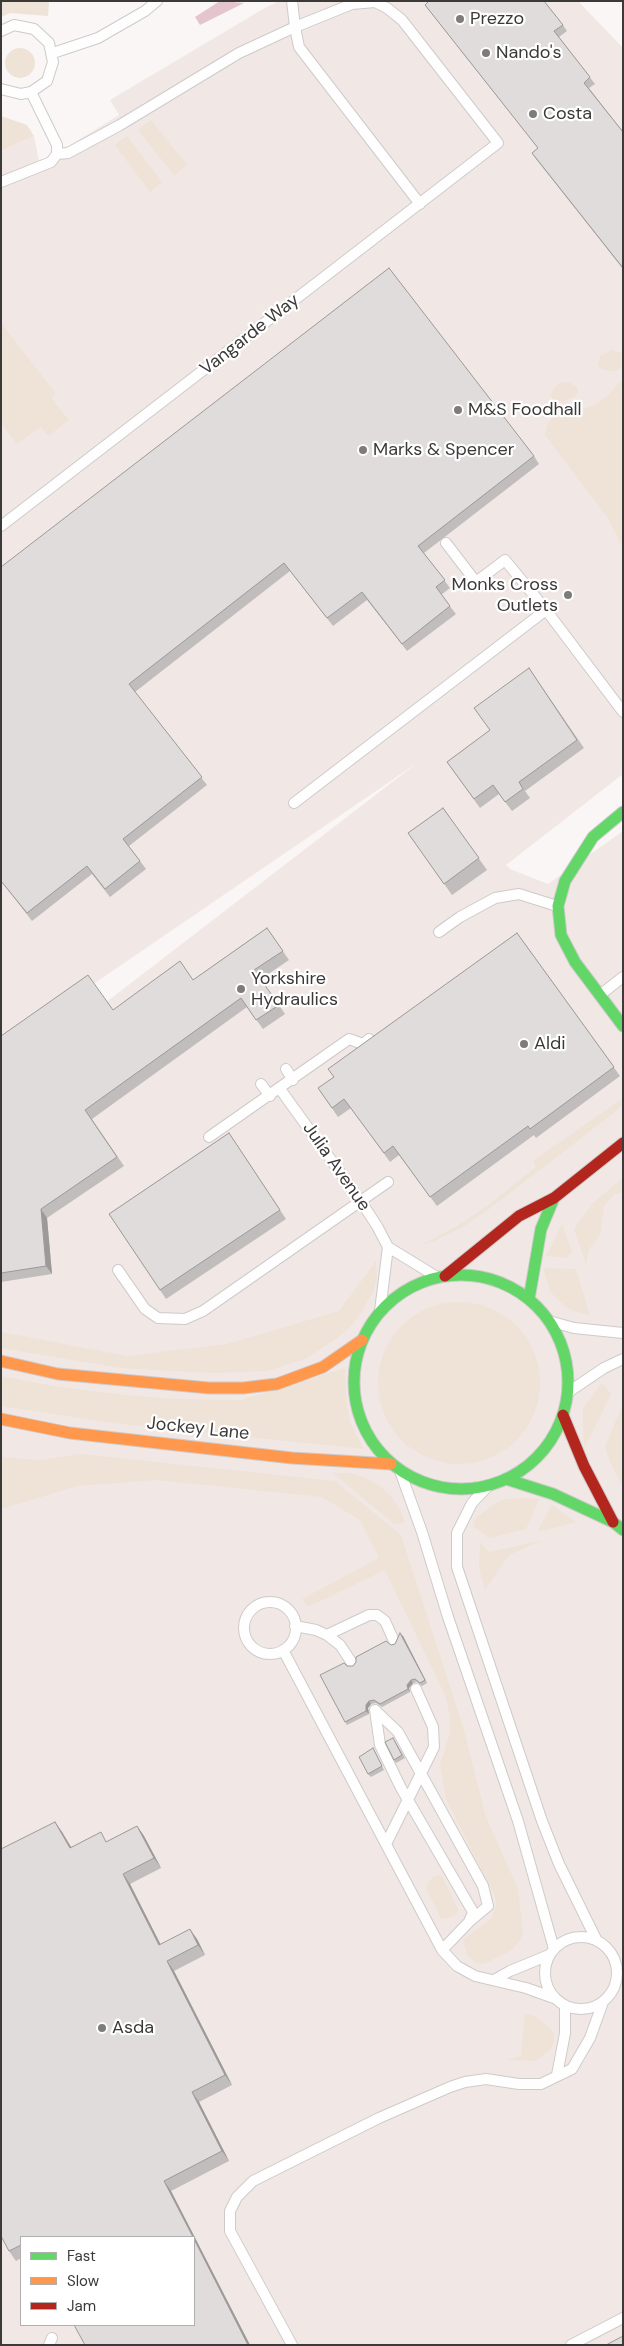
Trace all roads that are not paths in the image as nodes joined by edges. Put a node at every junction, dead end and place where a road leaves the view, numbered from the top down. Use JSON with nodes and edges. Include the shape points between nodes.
{"nodes":[{"id":1,"x":157,"y":1,"type":"edge"},
{"id":2,"x":292,"y":1,"type":"edge"},
{"id":3,"x":295,"y":27,"type":"junction"},
{"id":4,"x":1,"y":31,"type":"edge"},
{"id":5,"x":53,"y":53,"type":"junction"},
{"id":6,"x":1,"y":89,"type":"edge"},
{"id":7,"x":31,"y":92,"type":"junction"},
{"id":8,"x":57,"y":154,"type":"junction"},
{"id":9,"x":1,"y":182,"type":"edge"},
{"id":10,"x":420,"y":204,"type":"junction"},
{"id":11,"x":1,"y":526,"type":"edge"},
{"id":12,"x":446,"y":543,"type":"dead end"},
{"id":13,"x":546,"y":610,"type":"junction"},
{"id":14,"x":623,"y":712,"type":"edge"},
{"id":15,"x":294,"y":802,"type":"dead end"},
{"id":16,"x":623,"y":812,"type":"edge"},
{"id":17,"x":558,"y":906,"type":"junction"},
{"id":18,"x":439,"y":932,"type":"dead end"},
{"id":19,"x":623,"y":978,"type":"edge"},
{"id":20,"x":599,"y":995,"type":"junction"},
{"id":21,"x":623,"y":1026,"type":"edge"},
{"id":22,"x":369,"y":1039,"type":"edge"},
{"id":23,"x":286,"y":1069,"type":"dead end"},
{"id":24,"x":293,"y":1080,"type":"junction"},
{"id":25,"x":261,"y":1084,"type":"dead end"},
{"id":26,"x":280,"y":1089,"type":"junction"},
{"id":27,"x":270,"y":1096,"type":"junction"},
{"id":28,"x":209,"y":1137,"type":"dead end"},
{"id":29,"x":623,"y":1143,"type":"edge"},
{"id":30,"x":388,"y":1182,"type":"dead end"},
{"id":31,"x":554,"y":1198,"type":"junction"},
{"id":32,"x":360,"y":1200,"type":"junction"},
{"id":33,"x":388,"y":1248,"type":"junction"},
{"id":34,"x":118,"y":1270,"type":"dead end"},
{"id":35,"x":441,"y":1277,"type":"junction"},
{"id":36,"x":528,"y":1299,"type":"junction"},
{"id":37,"x":380,"y":1311,"type":"junction"},
{"id":38,"x":549,"y":1321,"type":"junction"},
{"id":39,"x":623,"y":1333,"type":"edge"},
{"id":40,"x":362,"y":1340,"type":"junction"},
{"id":41,"x":623,"y":1359,"type":"edge"},
{"id":42,"x":1,"y":1361,"type":"edge"},
{"id":43,"x":567,"y":1394,"type":"junction"},
{"id":44,"x":563,"y":1415,"type":"junction"},
{"id":45,"x":1,"y":1419,"type":"edge"},
{"id":46,"x":396,"y":1467,"type":"junction"},
{"id":47,"x":506,"y":1479,"type":"junction"},
{"id":48,"x":489,"y":1486,"type":"junction"},
{"id":49,"x":613,"y":1522,"type":"junction"},
{"id":50,"x":623,"y":1530,"type":"edge"},
{"id":51,"x":295,"y":1626,"type":"junction"},
{"id":52,"x":327,"y":1635,"type":"junction"},
{"id":53,"x":394,"y":1641,"type":"edge"},
{"id":54,"x":283,"y":1650,"type":"junction"},
{"id":55,"x":352,"y":1663,"type":"dead end"},
{"id":56,"x":416,"y":1689,"type":"dead end"},
{"id":57,"x":421,"y":1774,"type":"junction"},
{"id":58,"x":408,"y":1800,"type":"junction"},
{"id":59,"x":386,"y":1844,"type":"junction"},
{"id":60,"x":469,"y":1922,"type":"junction"},
{"id":61,"x":596,"y":1940,"type":"junction"},
{"id":62,"x":442,"y":1950,"type":"junction"},
{"id":63,"x":552,"y":1952,"type":"junction"},
{"id":64,"x":618,"y":1954,"type":"edge"},
{"id":65,"x":494,"y":1980,"type":"junction"},
{"id":66,"x":554,"y":1998,"type":"junction"},
{"id":67,"x":603,"y":2002,"type":"junction"},
{"id":68,"x":564,"y":2006,"type":"junction"},
{"id":69,"x":556,"y":2076,"type":"junction"},
{"id":70,"x":623,"y":2318,"type":"edge"},
{"id":71,"x":292,"y":2345,"type":"edge"},
{"id":72,"x":571,"y":2345,"type":"edge"}],
"edges":[{"from":1,"to":5,"type":"lane","via":[[98,38]]},
{"from":2,"to":3,"type":"lane"},
{"from":3,"to":8,"type":"lane","via":[[239,52],[97,138],[68,153]]},
{"from":3,"to":10,"type":"lane","via":[[299,47]]},
{"from":3,"to":10,"type":"lane","name":"Vangarde Way","via":[[352,4],[375,2],[388,8],[402,20],[498,144]]},
{"from":4,"to":5,"type":"lane","via":[[14,26],[34,29],[43,35]]},
{"from":5,"to":7,"type":"lane","via":[[52,72],[47,81]]},
{"from":6,"to":7,"type":"lane","via":[[21,94]]},
{"from":7,"to":8,"type":"lane","via":[[57,145]]},
{"from":8,"to":9,"type":"lane","via":[[51,162]]},
{"from":10,"to":11,"type":"lane","name":"Vangarde Way"},
{"from":12,"to":13,"type":"lane","via":[[476,582],[505,560]]},
{"from":13,"to":14,"type":"lane"},
{"from":13,"to":15,"type":"lane"},
{"from":16,"to":17,"type":"street","via":[[590,842],[565,881]]},
{"from":17,"to":18,"type":"lane","via":[[519,894],[495,898]]},
{"from":17,"to":20,"type":"street","via":[[562,934],[575,962]]},
{"from":19,"to":20,"type":"lane"},
{"from":20,"to":21,"type":"street"},
{"from":22,"to":24,"type":"lane","via":[[363,1044],[349,1039]]},
{"from":23,"to":24,"type":"lane"},
{"from":24,"to":26,"type":"lane"},
{"from":25,"to":27,"type":"lane"},
{"from":26,"to":27,"type":"lane"},
{"from":26,"to":32,"type":"lane","name":"Julia Avenue"},
{"from":27,"to":28,"type":"lane"},
{"from":29,"to":31,"type":"street"},
{"from":30,"to":32,"type":"lane"},
{"from":31,"to":35,"type":"street","via":[[519,1216]]},
{"from":31,"to":36,"type":"street","via":[[541,1229]]},
{"from":32,"to":33,"type":"lane","name":"Julia Avenue"},
{"from":32,"to":34,"type":"lane","via":[[203,1311],[185,1319],[158,1318],[145,1309]]},
{"from":33,"to":35,"type":"lane"},
{"from":33,"to":37,"type":"lane"},
{"from":35,"to":36,"type":"street","via":[[467,1275],[489,1278]]},
{"from":35,"to":37,"type":"street","via":[[406,1290]]},
{"from":36,"to":38,"type":"street"},
{"from":37,"to":40,"type":"street"},
{"from":38,"to":39,"type":"lane","via":[[574,1328]]},
{"from":38,"to":43,"type":"street","via":[[567,1368]]},
{"from":40,"to":42,"type":"street","via":[[323,1367],[277,1384],[243,1388],[209,1388],[58,1374]]},
{"from":40,"to":46,"type":"street","via":[[354,1373],[356,1407],[369,1439]]},
{"from":41,"to":43,"type":"lane"},
{"from":43,"to":44,"type":"street"},
{"from":44,"to":47,"type":"street","via":[[544,1449],[531,1463]]},
{"from":44,"to":49,"type":"street","via":[[584,1466]]},
{"from":45,"to":46,"type":"street","name":"Jockey Lane","via":[[79,1434]]},
{"from":46,"to":48,"type":"street","via":[[428,1484],[458,1489]]},
{"from":46,"to":63,"type":"lane","via":[[518,1821]]},
{"from":47,"to":48,"type":"street"},
{"from":47,"to":49,"type":"street","via":[[540,1488]]},
{"from":48,"to":61,"type":"lane","via":[[472,1503],[457,1533],[457,1567],[559,1864]]},
{"from":49,"to":50,"type":"street"},
{"from":51,"to":52,"type":"lane"},
{"from":51,"to":54,"type":"lane","via":[[292,1640]]},
{"from":51,"to":54,"type":"lane","via":[[290,1613],[272,1602],[258,1605],[246,1617],[244,1633],[252,1647],[267,1653]]},
{"from":52,"to":53,"type":"lane","via":[[369,1615],[377,1615],[385,1622]]},
{"from":52,"to":55,"type":"lane","via":[[340,1645]]},
{"from":54,"to":59,"type":"lane"},
{"from":56,"to":57,"type":"lane","via":[[434,1727],[434,1747]]},
{"from":57,"to":58,"type":"lane"},
{"from":57,"to":58,"type":"lane","via":[[398,1732],[376,1710],[380,1745]]},
{"from":57,"to":60,"type":"lane","via":[[483,1886],[488,1906]]},
{"from":58,"to":59,"type":"lane"},
{"from":58,"to":60,"type":"lane","via":[[473,1912]]},
{"from":59,"to":62,"type":"lane"},
{"from":60,"to":62,"type":"lane"},
{"from":61,"to":63,"type":"lane","via":[[574,1937],[563,1941]]},
{"from":61,"to":64,"type":"lane"},
{"from":62,"to":65,"type":"lane","via":[[457,1966],[475,1976]]},
{"from":63,"to":65,"type":"lane"},
{"from":63,"to":66,"type":"lane","via":[[545,1966],[545,1978]]},
{"from":64,"to":67,"type":"lane","via":[[616,1986]]},
{"from":65,"to":66,"type":"lane"},
{"from":66,"to":68,"type":"lane"},
{"from":67,"to":68,"type":"lane","via":[[584,2010]]},
{"from":67,"to":69,"type":"lane","via":[[590,2038],[572,2069]]},
{"from":68,"to":69,"type":"lane","via":[[565,2033]]},
{"from":69,"to":71,"type":"lane","via":[[541,2084],[486,2079],[464,2082],[379,2118],[253,2181],[237,2197],[230,2211],[230,2231]]},
{"from":70,"to":72,"type":"lane"}]}
